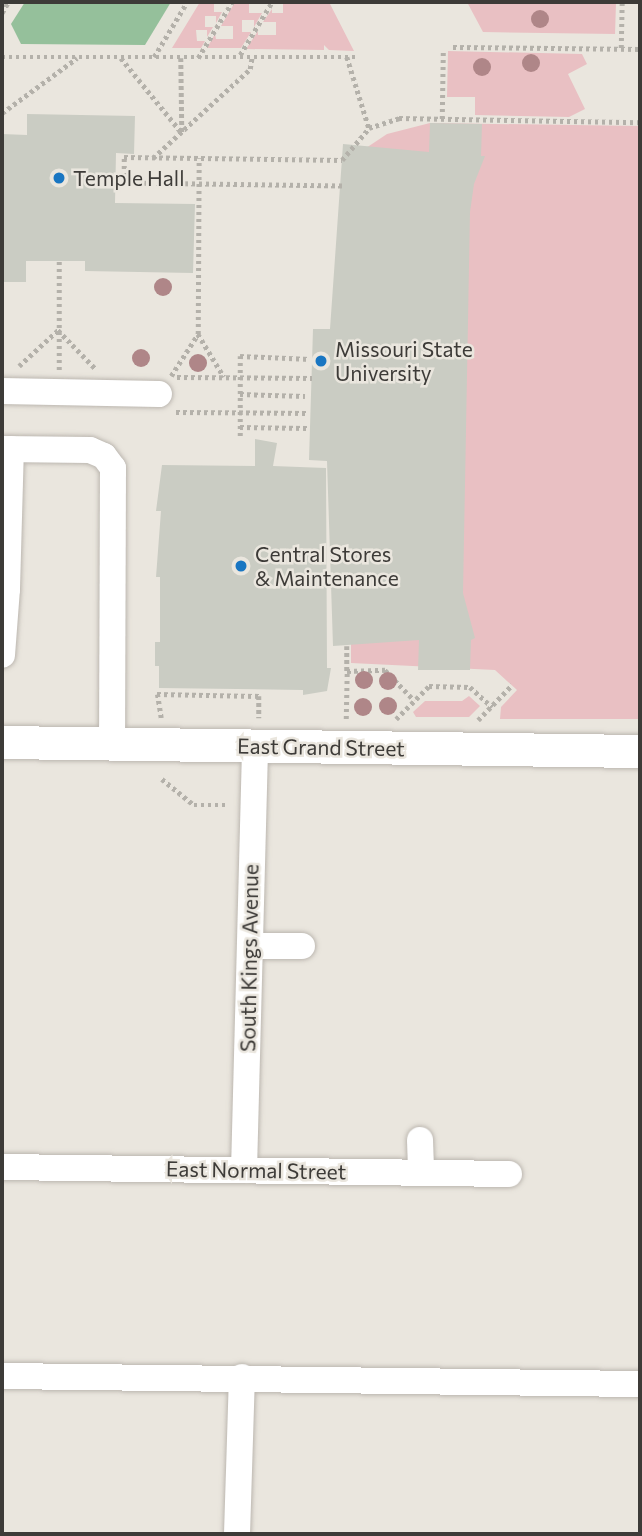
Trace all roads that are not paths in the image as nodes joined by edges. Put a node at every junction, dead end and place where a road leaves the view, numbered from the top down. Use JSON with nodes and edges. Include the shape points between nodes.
{"nodes":[{"id":1,"x":6,"y":383,"type":"edge"},
{"id":2,"x":169,"y":394,"type":"road end"},
{"id":3,"x":6,"y":449,"type":"edge"},
{"id":4,"x":5,"y":518,"type":"edge"},
{"id":5,"x":4,"y":589,"type":"edge"},
{"id":6,"x":2,"y":655,"type":"edge"},
{"id":7,"x":257,"y":733,"type":"junction"},
{"id":8,"x":2,"y":742,"type":"edge"},
{"id":9,"x":112,"y":744,"type":"junction"},
{"id":10,"x":640,"y":751,"type":"edge"},
{"id":11,"x":250,"y":946,"type":"junction"},
{"id":12,"x":302,"y":946,"type":"dead end"},
{"id":13,"x":420,"y":1140,"type":"dead end"},
{"id":14,"x":2,"y":1167,"type":"edge"},
{"id":15,"x":244,"y":1170,"type":"junction"},
{"id":16,"x":421,"y":1172,"type":"junction"},
{"id":17,"x":509,"y":1174,"type":"dead end"},
{"id":18,"x":2,"y":1376,"type":"edge"},
{"id":19,"x":242,"y":1377,"type":"junction"},
{"id":20,"x":640,"y":1384,"type":"edge"},
{"id":21,"x":237,"y":1534,"type":"edge"}],
"edges":[{"from":1,"to":2,"type":"street"},
{"from":3,"to":4,"type":"street"},
{"from":3,"to":9,"type":"street","via":[[90,450],[104,456],[113,468]]},
{"from":4,"to":5,"type":"street"},
{"from":5,"to":6,"type":"street"},
{"from":7,"to":9,"type":"main road","name":"East Grand Street"},
{"from":7,"to":10,"type":"main road","name":"East Grand Street"},
{"from":7,"to":11,"type":"street","name":"South Kings Avenue"},
{"from":8,"to":9,"type":"main road","name":"East Grand Street"},
{"from":11,"to":12,"type":"street"},
{"from":11,"to":15,"type":"street","name":"South Kings Avenue"},
{"from":13,"to":16,"type":"street"},
{"from":14,"to":15,"type":"street","name":"East Normal Street"},
{"from":15,"to":16,"type":"street","name":"East Normal Street"},
{"from":16,"to":17,"type":"street","name":"East Normal Street"},
{"from":18,"to":19,"type":"street"},
{"from":19,"to":20,"type":"street"},
{"from":19,"to":21,"type":"street"}]}
